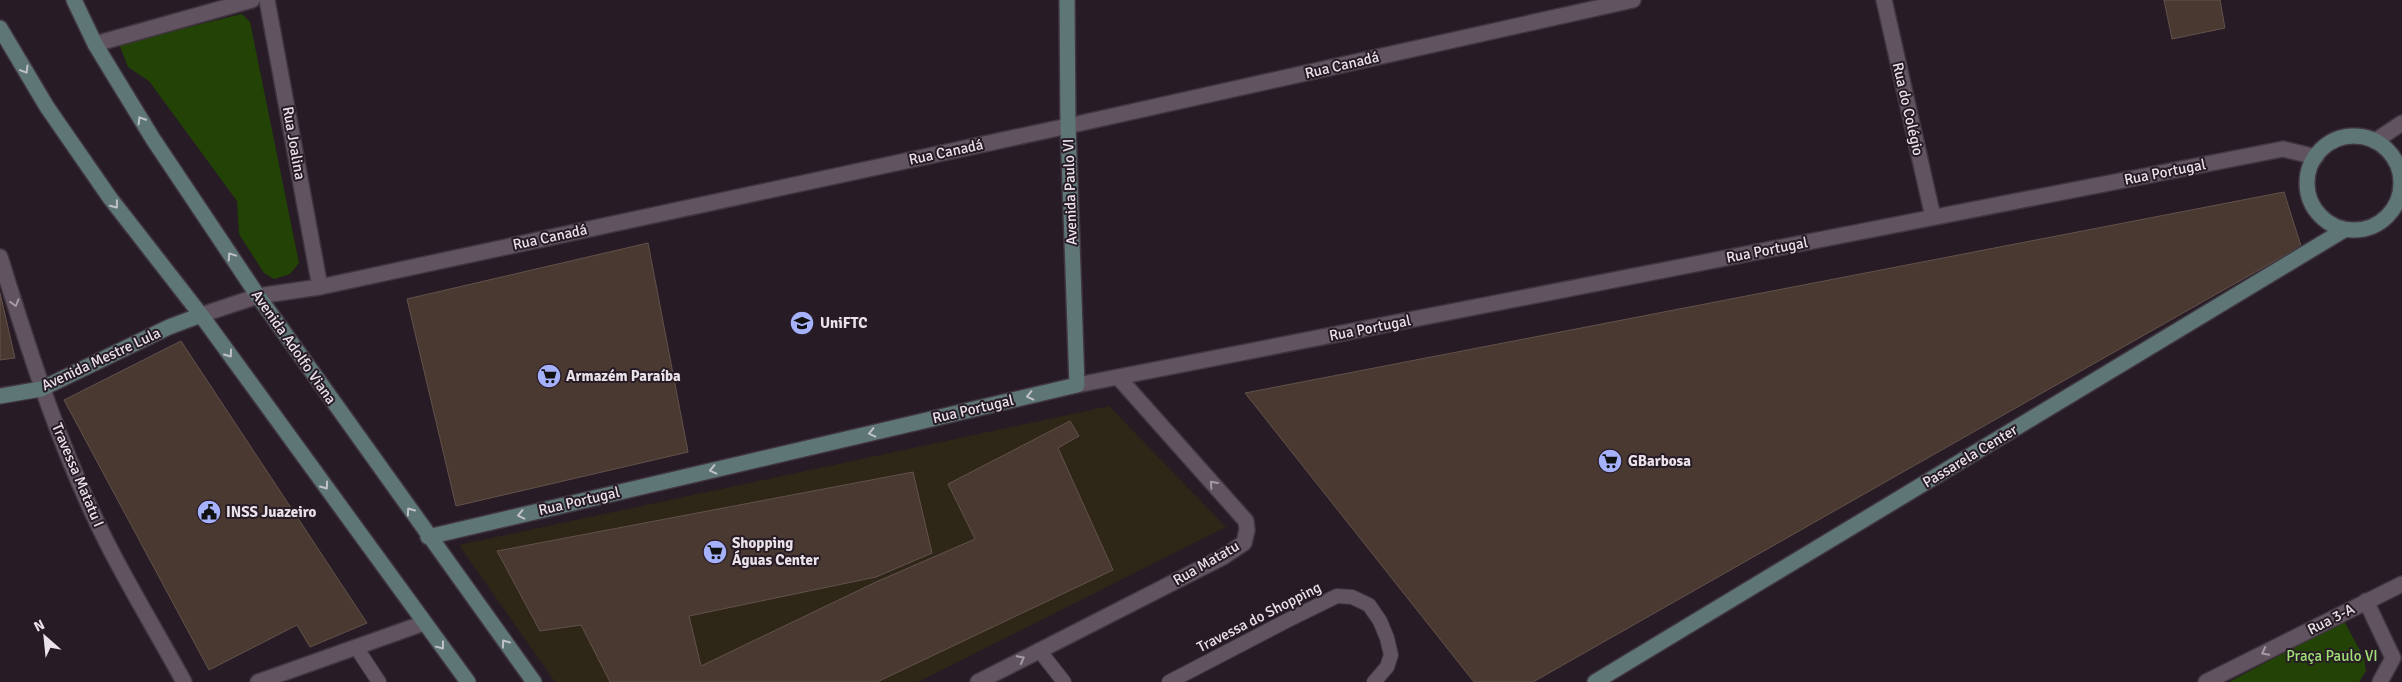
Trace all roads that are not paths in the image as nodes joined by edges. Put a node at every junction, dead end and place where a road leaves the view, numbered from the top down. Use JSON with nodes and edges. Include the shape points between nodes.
{"nodes":[{"id":1,"x":74,"y":0,"type":"edge"},
{"id":2,"x":252,"y":0,"type":"edge"},
{"id":3,"x":268,"y":0,"type":"edge"},
{"id":4,"x":1067,"y":0,"type":"edge"},
{"id":5,"x":1633,"y":0,"type":"edge"},
{"id":6,"x":1884,"y":0,"type":"edge"},
{"id":7,"x":0,"y":28,"type":"edge"},
{"id":8,"x":95,"y":44,"type":"junction"},
{"id":9,"x":2402,"y":122,"type":"edge"},
{"id":10,"x":1068,"y":126,"type":"junction"},
{"id":11,"x":2375,"y":141,"type":"junction"},
{"id":12,"x":2316,"y":157,"type":"junction"},
{"id":13,"x":2402,"y":181,"type":"edge"},
{"id":14,"x":1933,"y":217,"type":"junction"},
{"id":15,"x":2344,"y":230,"type":"junction"},
{"id":16,"x":0,"y":257,"type":"edge"},
{"id":17,"x":320,"y":287,"type":"junction"},
{"id":18,"x":258,"y":296,"type":"junction"},
{"id":19,"x":201,"y":315,"type":"junction"},
{"id":20,"x":1118,"y":377,"type":"junction"},
{"id":21,"x":1077,"y":385,"type":"junction"},
{"id":22,"x":41,"y":389,"type":"junction"},
{"id":23,"x":0,"y":396,"type":"edge"},
{"id":24,"x":428,"y":536,"type":"junction"},
{"id":25,"x":2402,"y":584,"type":"edge"},
{"id":26,"x":2366,"y":601,"type":"junction"},
{"id":27,"x":424,"y":623,"type":"junction"},
{"id":28,"x":356,"y":647,"type":"junction"},
{"id":29,"x":1039,"y":650,"type":"junction"},
{"id":30,"x":2397,"y":656,"type":"edge"},
{"id":31,"x":184,"y":682,"type":"edge"},
{"id":32,"x":258,"y":682,"type":"edge"},
{"id":33,"x":379,"y":682,"type":"edge"},
{"id":34,"x":468,"y":682,"type":"edge"},
{"id":35,"x":534,"y":682,"type":"edge"},
{"id":36,"x":978,"y":682,"type":"edge"},
{"id":37,"x":1064,"y":682,"type":"edge"},
{"id":38,"x":1168,"y":682,"type":"edge"},
{"id":39,"x":1374,"y":682,"type":"edge"},
{"id":40,"x":1595,"y":682,"type":"edge"},
{"id":41,"x":2206,"y":682,"type":"edge"},
{"id":42,"x":2380,"y":682,"type":"edge"}],
"edges":[{"from":1,"to":8,"type":"street","name":"Avenida Adolfo Viana"},
{"from":2,"to":8,"type":"street"},
{"from":3,"to":17,"type":"street","name":"Rua Joalina"},
{"from":4,"to":10,"type":"street","name":"Avenida Paulo VI"},
{"from":5,"to":10,"type":"street","name":"Rua Canadá"},
{"from":6,"to":14,"type":"street","name":"Rua do Colégio"},
{"from":7,"to":19,"type":"street","one_way":true,"via":[[47,106],[110,198]]},
{"from":18,"to":8,"type":"street","name":"Avenida Adolfo Viana","one_way":true},
{"from":9,"to":11,"type":"street"},
{"from":10,"to":17,"type":"street","name":"Rua Canadá"},
{"from":10,"to":21,"type":"street","name":"Avenida Paulo VI"},
{"from":11,"to":12,"type":"street","via":[[2357,136],[2345,137],[2333,141]]},
{"from":11,"to":13,"type":"street","via":[[2387,149],[2399,167]]},
{"from":12,"to":14,"type":"street","name":"Rua Portugal","via":[[2283,149]]},
{"from":12,"to":15,"type":"street","via":[[2311,164],[2307,185],[2312,205],[2326,221]]},
{"from":13,"to":15,"type":"street","via":[[2394,209],[2381,222],[2364,229]]},
{"from":14,"to":20,"type":"street","name":"Rua Portugal"},
{"from":15,"to":40,"type":"street","name":"Passarela Center"},
{"from":16,"to":22,"type":"street","name":"Travessa Matatu I","one_way":true},
{"from":17,"to":18,"type":"street","name":"Rua Canadá"},
{"from":18,"to":19,"type":"street","name":"Rua Canadá"},
{"from":24,"to":18,"type":"street","name":"Avenida Adolfo Viana","one_way":true},
{"from":19,"to":22,"type":"street","name":"Avenida Mestre Lula","via":[[169,327]]},
{"from":19,"to":27,"type":"street","one_way":true},
{"from":20,"to":21,"type":"street","name":"Rua Portugal"},
{"from":29,"to":20,"type":"street","name":"Rua Matatu","one_way":true,"via":[[1223,557],[1244,543],[1246,521]]},
{"from":21,"to":24,"type":"street","name":"Rua Portugal","one_way":true},
{"from":22,"to":23,"type":"street","name":"Avenida Mestre Lula"},
{"from":22,"to":31,"type":"street","name":"Travessa Matatu I","via":[[107,543]]},
{"from":35,"to":24,"type":"street","name":"Avenida Adolfo Viana","one_way":true},
{"from":25,"to":26,"type":"street","name":"Rua 3-A"},
{"from":26,"to":30,"type":"street"},
{"from":26,"to":41,"type":"street","name":"Rua 3-A","one_way":true},
{"from":27,"to":28,"type":"street"},
{"from":27,"to":34,"type":"street","one_way":true},
{"from":28,"to":32,"type":"street"},
{"from":28,"to":33,"type":"lane"},
{"from":36,"to":29,"type":"street","name":"Rua Matatu","one_way":true},
{"from":29,"to":37,"type":"lane"},
{"from":30,"to":42,"type":"street"},
{"from":38,"to":39,"type":"lane","name":"Travessa do Shopping","via":[[1337,596],[1352,597],[1369,605],[1384,629],[1391,656],[1387,667]]}]}
